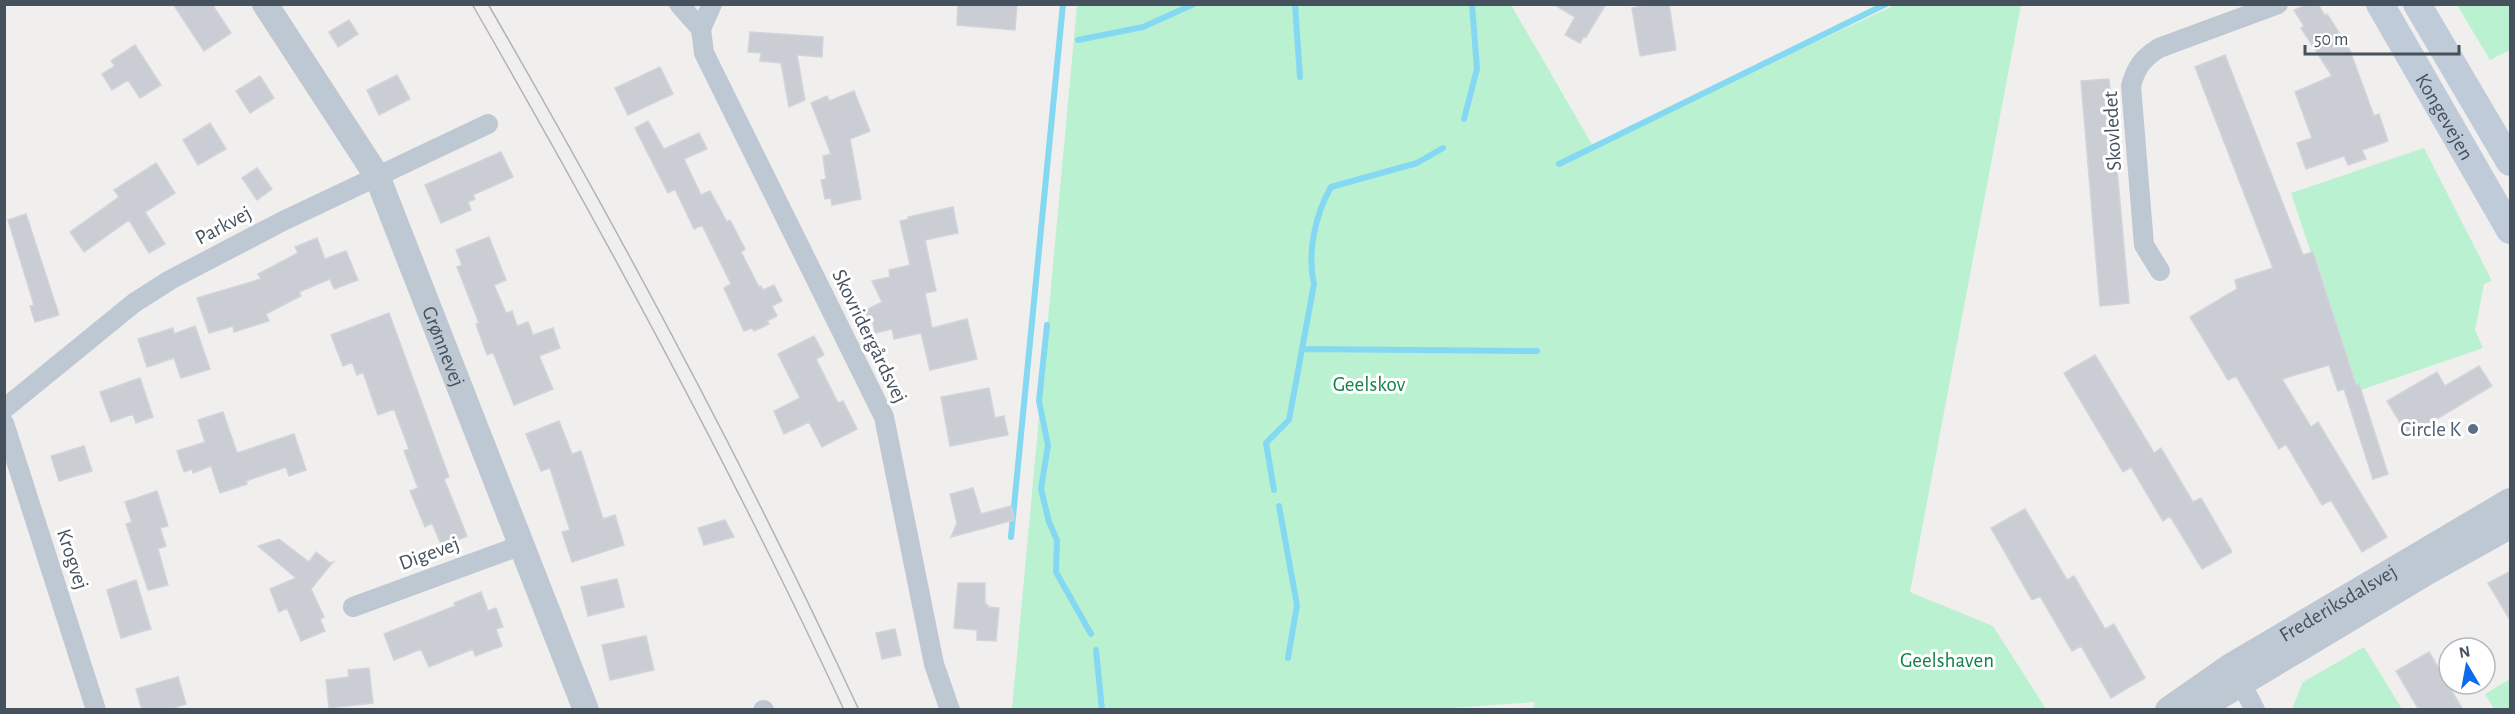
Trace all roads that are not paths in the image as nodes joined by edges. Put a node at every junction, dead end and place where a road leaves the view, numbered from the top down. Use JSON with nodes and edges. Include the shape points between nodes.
{"nodes":[{"id":1,"x":265,"y":4,"type":"edge"},
{"id":2,"x":679,"y":4,"type":"edge"},
{"id":3,"x":712,"y":4,"type":"edge"},
{"id":4,"x":2278,"y":4,"type":"edge"},
{"id":5,"x":2380,"y":4,"type":"edge"},
{"id":6,"x":2417,"y":4,"type":"edge"},
{"id":7,"x":701,"y":28,"type":"junction"},
{"id":8,"x":488,"y":124,"type":"dead end"},
{"id":9,"x":2511,"y":162,"type":"edge"},
{"id":10,"x":377,"y":176,"type":"junction"},
{"id":11,"x":2509,"y":227,"type":"edge"},
{"id":12,"x":2160,"y":272,"type":"dead end"},
{"id":13,"x":4,"y":409,"type":"edge"},
{"id":14,"x":4,"y":423,"type":"edge"},
{"id":15,"x":2511,"y":501,"type":"edge"},
{"id":16,"x":2511,"y":526,"type":"edge"},
{"id":17,"x":522,"y":545,"type":"junction"},
{"id":18,"x":353,"y":607,"type":"dead end"},
{"id":19,"x":2237,"y":674,"type":"junction"},
{"id":20,"x":96,"y":710,"type":"edge"},
{"id":21,"x":586,"y":710,"type":"edge"},
{"id":22,"x":950,"y":710,"type":"edge"},
{"id":23,"x":2168,"y":710,"type":"edge"},
{"id":24,"x":2197,"y":710,"type":"edge"},
{"id":25,"x":2255,"y":710,"type":"edge"}],
"edges":[{"from":1,"to":10,"type":"street","name":"Grønnevej"},
{"from":2,"to":7,"type":"street"},
{"from":3,"to":7,"type":"street"},
{"from":4,"to":12,"type":"street","name":"Skovledet","via":[[2159,48],[2144,58],[2135,72],[2131,86],[2144,245]]},
{"from":5,"to":11,"type":"main road","name":"Kongevejen"},
{"from":6,"to":9,"type":"main road","name":"Kongevejen"},
{"from":7,"to":22,"type":"street","name":"Skovridergårdsvej","via":[[704,53],[884,417],[934,664]]},
{"from":8,"to":10,"type":"street","name":"Parkvej"},
{"from":10,"to":13,"type":"street","name":"Parkvej","via":[[170,280],[134,303]]},
{"from":10,"to":17,"type":"street","name":"Grønnevej"},
{"from":14,"to":20,"type":"street","name":"Krogvej"},
{"from":15,"to":19,"type":"street","name":"Frederiksdalsvej"},
{"from":16,"to":19,"type":"street","name":"Frederiksdalsvej"},
{"from":17,"to":18,"type":"street","name":"Digevej"},
{"from":17,"to":21,"type":"street","name":"Grønnevej"},
{"from":19,"to":23,"type":"street","name":"Frederiksdalsvej"},
{"from":19,"to":24,"type":"street","name":"Frederiksdalsvej"},
{"from":19,"to":25,"type":"street"}]}
